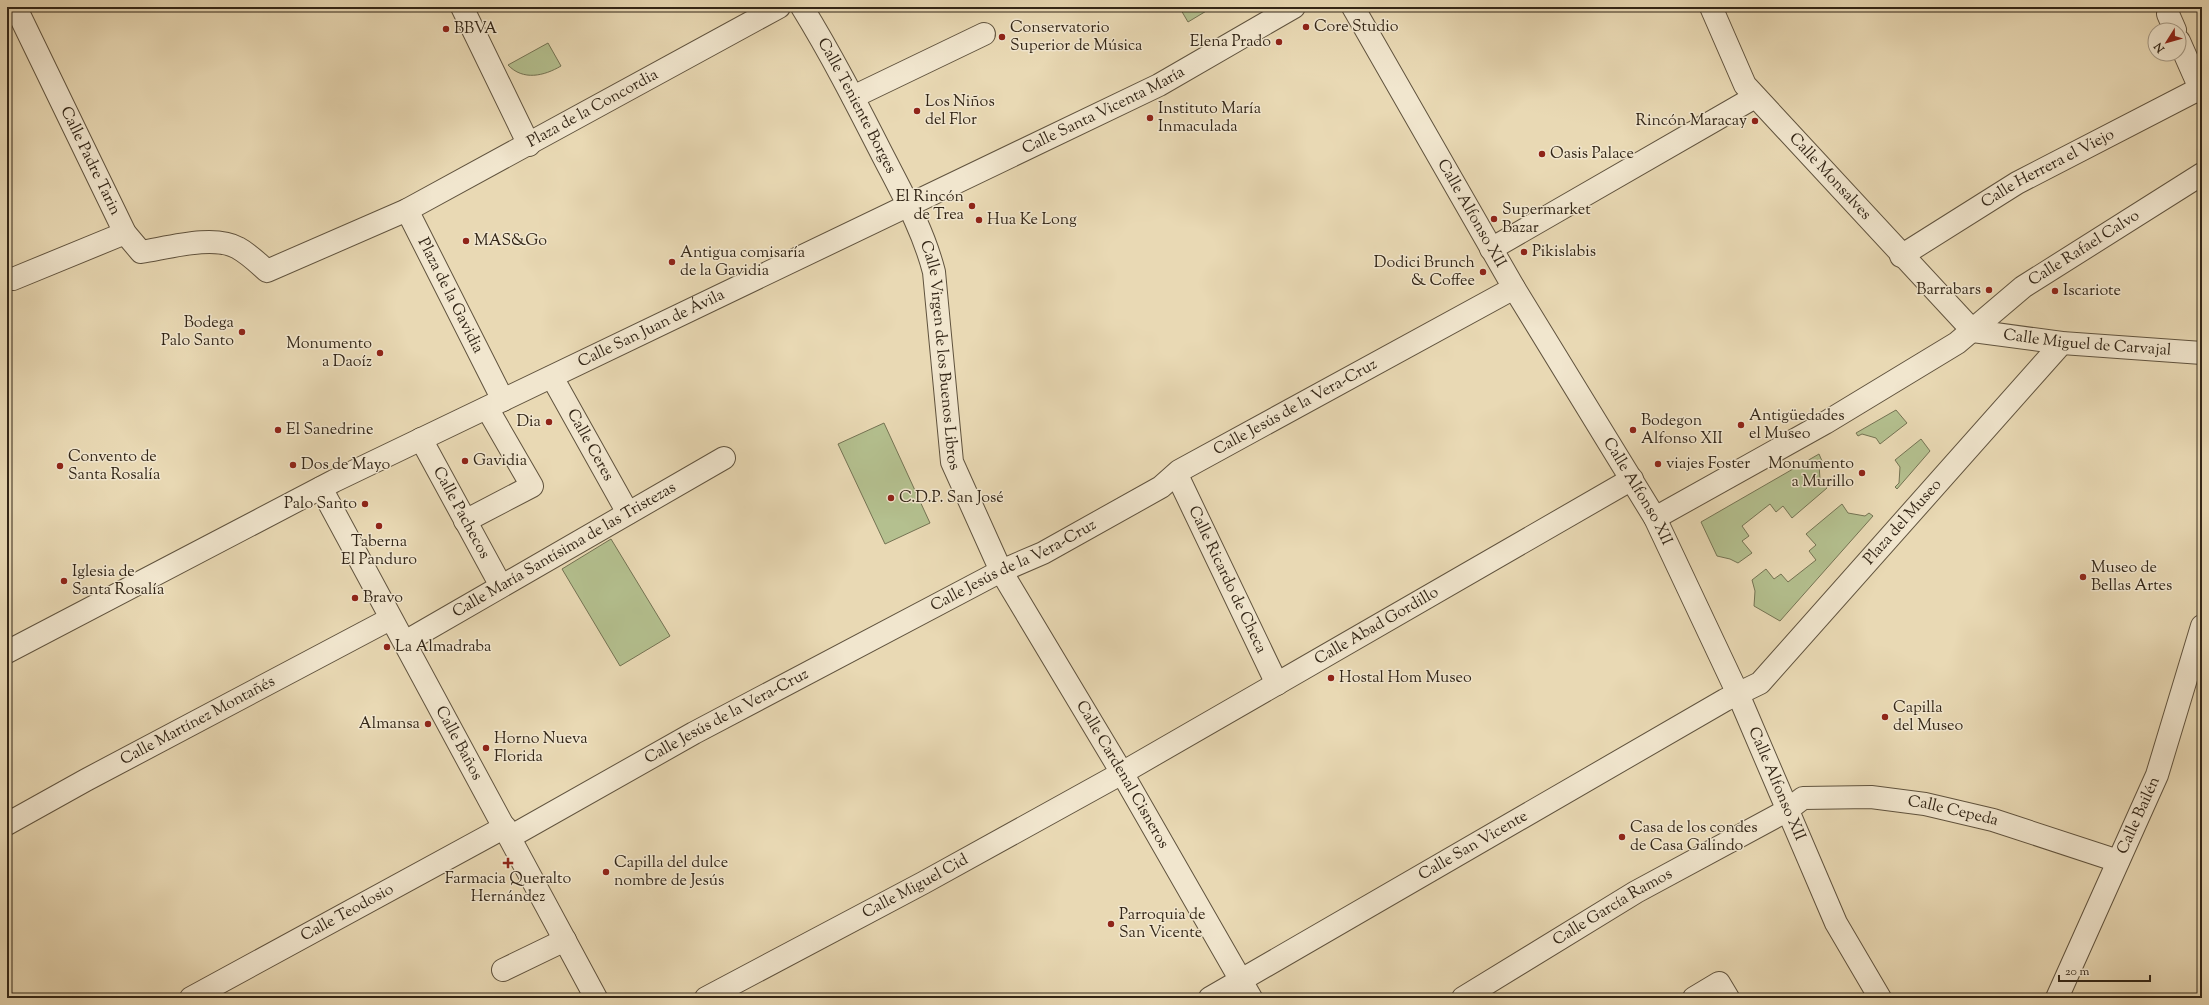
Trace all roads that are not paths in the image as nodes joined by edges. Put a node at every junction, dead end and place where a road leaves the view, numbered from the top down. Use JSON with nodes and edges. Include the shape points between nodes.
{"nodes":[{"id":1,"x":462,"y":7,"type":"edge"},
{"id":2,"x":779,"y":7,"type":"edge"},
{"id":3,"x":802,"y":7,"type":"edge"},
{"id":4,"x":1294,"y":7,"type":"edge"},
{"id":5,"x":1353,"y":7,"type":"edge"},
{"id":6,"x":1711,"y":7,"type":"edge"},
{"id":7,"x":2169,"y":7,"type":"edge"},
{"id":8,"x":13,"y":9,"type":"edge"},
{"id":9,"x":2172,"y":22,"type":"edge"},
{"id":10,"x":984,"y":34,"type":"dead end"},
{"id":11,"x":2187,"y":59,"type":"edge"},
{"id":12,"x":2200,"y":91,"type":"edge"},
{"id":13,"x":853,"y":97,"type":"junction"},
{"id":14,"x":1755,"y":97,"type":"junction"},
{"id":15,"x":529,"y":145,"type":"junction"},
{"id":16,"x":2202,"y":174,"type":"edge"},
{"id":17,"x":909,"y":206,"type":"junction"},
{"id":18,"x":407,"y":210,"type":"junction"},
{"id":19,"x":125,"y":233,"type":"junction"},
{"id":20,"x":1491,"y":249,"type":"junction"},
{"id":21,"x":1902,"y":256,"type":"junction"},
{"id":22,"x":13,"y":279,"type":"dead end"},
{"id":23,"x":1514,"y":288,"type":"junction"},
{"id":24,"x":1973,"y":331,"type":"junction"},
{"id":25,"x":2062,"y":343,"type":"junction"},
{"id":26,"x":2202,"y":353,"type":"edge"},
{"id":27,"x":552,"y":377,"type":"junction"},
{"id":28,"x":495,"y":404,"type":"junction"},
{"id":29,"x":422,"y":439,"type":"junction"},
{"id":30,"x":724,"y":458,"type":"dead end"},
{"id":31,"x":1177,"y":475,"type":"junction"},
{"id":32,"x":1632,"y":479,"type":"junction"},
{"id":33,"x":321,"y":488,"type":"junction"},
{"id":34,"x":628,"y":513,"type":"junction"},
{"id":35,"x":1655,"y":518,"type":"junction"},
{"id":36,"x":465,"y":521,"type":"junction"},
{"id":37,"x":1001,"y":571,"type":"junction"},
{"id":38,"x":501,"y":586,"type":"junction"},
{"id":39,"x":390,"y":619,"type":"junction"},
{"id":40,"x":2202,"y":626,"type":"edge"},
{"id":41,"x":405,"y":642,"type":"junction"},
{"id":42,"x":7,"y":652,"type":"edge"},
{"id":43,"x":1277,"y":684,"type":"junction"},
{"id":44,"x":1738,"y":694,"type":"junction"},
{"id":45,"x":1122,"y":773,"type":"junction"},
{"id":46,"x":1786,"y":811,"type":"junction"},
{"id":47,"x":7,"y":824,"type":"edge"},
{"id":48,"x":507,"y":832,"type":"junction"},
{"id":49,"x":2118,"y":861,"type":"junction"},
{"id":50,"x":565,"y":940,"type":"junction"},
{"id":51,"x":503,"y":970,"type":"dead end"},
{"id":52,"x":1247,"y":989,"type":"edge"},
{"id":53,"x":191,"y":998,"type":"edge"},
{"id":54,"x":596,"y":998,"type":"edge"},
{"id":55,"x":706,"y":998,"type":"edge"},
{"id":56,"x":1210,"y":998,"type":"edge"},
{"id":57,"x":1463,"y":998,"type":"edge"},
{"id":58,"x":1694,"y":998,"type":"edge"},
{"id":59,"x":1728,"y":998,"type":"edge"},
{"id":60,"x":1880,"y":998,"type":"edge"},
{"id":61,"x":2057,"y":998,"type":"edge"}],
"edges":[{"from":1,"to":15,"type":"street"},
{"from":2,"to":15,"type":"street","name":"Plaza de la Concordia"},
{"from":3,"to":13,"type":"street","name":"Calle Teniente Borges"},
{"from":4,"to":17,"type":"street","name":"Calle Santa Vicenta María","via":[[1159,86]]},
{"from":5,"to":20,"type":"street","name":"Calle Alfonso XII"},
{"from":6,"to":14,"type":"street","name":"Calle Monsalves","via":[[1745,85]]},
{"from":7,"to":9,"type":"street","via":[[2168,14]]},
{"from":8,"to":19,"type":"street","name":"Calle Padre Tarin"},
{"from":10,"to":13,"type":"street"},
{"from":11,"to":12,"type":"street"},
{"from":12,"to":21,"type":"street","name":"Calle Herrera el Viejo","via":[[2017,183]]},
{"from":13,"to":17,"type":"street","name":"Calle Teniente Borges"},
{"from":14,"to":20,"type":"street"},
{"from":14,"to":21,"type":"street","name":"Calle Monsalves"},
{"from":15,"to":18,"type":"street","name":"Plaza de la Concordia"},
{"from":16,"to":24,"type":"street","name":"Calle Rafael Calvo","via":[[2023,287]]},
{"from":17,"to":27,"type":"street","name":"Calle San Juan de Ávila"},
{"from":17,"to":37,"type":"street","name":"Calle Virgen de los Buenos Libros","via":[[922,234],[934,272],[952,462]]},
{"from":18,"to":19,"type":"street","name":"Calle Padre Tarin","via":[[268,271],[238,247],[220,242],[141,252]]},
{"from":18,"to":28,"type":"street","name":"Plaza de la Gavidia"},
{"from":19,"to":22,"type":"street"},
{"from":20,"to":23,"type":"street","name":"Calle Alfonso XII"},
{"from":21,"to":24,"type":"street","name":"Calle Monsalves"},
{"from":23,"to":31,"type":"street","name":"Calle Jesús de la Vera-Cruz","via":[[1179,471]]},
{"from":23,"to":32,"type":"street","name":"Calle Alfonso XII"},
{"from":24,"to":25,"type":"street","name":"Calle Miguel de Carvajal"},
{"from":24,"to":35,"type":"street","via":[[1825,423]]},
{"from":25,"to":26,"type":"street","name":"Calle Miguel de Carvajal"},
{"from":25,"to":44,"type":"street","name":"Plaza del Museo","via":[[1760,683]]},
{"from":27,"to":28,"type":"street","name":"Calle San Juan de Ávila"},
{"from":27,"to":34,"type":"street","name":"Calle Ceres"},
{"from":28,"to":29,"type":"street"},
{"from":28,"to":36,"type":"street","name":"Plaza de la Gavidia","via":[[532,486]]},
{"from":29,"to":33,"type":"street"},
{"from":29,"to":36,"type":"street","name":"Calle Pachecos"},
{"from":30,"to":34,"type":"street","name":"Calle María Santísima de las Tristezas"},
{"from":31,"to":37,"type":"street","name":"Calle Jesús de la Vera-Cruz","via":[[1161,487],[1043,553]]},
{"from":31,"to":43,"type":"street","name":"Calle Ricardo de Checa"},
{"from":32,"to":35,"type":"street","name":"Calle Alfonso XII"},
{"from":32,"to":43,"type":"street","name":"Calle Abad Gordillo"},
{"from":33,"to":39,"type":"street","name":"Calle Baños"},
{"from":33,"to":42,"type":"street"},
{"from":34,"to":38,"type":"street","name":"Calle María Santísima de las Tristezas"},
{"from":35,"to":44,"type":"street","name":"Calle Alfonso XII"},
{"from":36,"to":38,"type":"street","name":"Calle Pachecos"},
{"from":37,"to":45,"type":"street","name":"Calle Cardenal Cisneros"},
{"from":37,"to":48,"type":"street","name":"Calle Jesús de la Vera-Cruz"},
{"from":38,"to":41,"type":"street","name":"Calle María Santísima de las Tristezas"},
{"from":39,"to":41,"type":"street","name":"Calle Baños"},
{"from":39,"to":47,"type":"street","name":"Calle Martínez Montañés"},
{"from":40,"to":49,"type":"street","name":"Calle Bailén","via":[[2157,775]]},
{"from":41,"to":48,"type":"street","name":"Calle Baños"},
{"from":43,"to":45,"type":"street","name":"Calle Abad Gordillo"},
{"from":44,"to":46,"type":"street","name":"Calle Alfonso XII"},
{"from":44,"to":52,"type":"street","name":"Calle San Vicente"},
{"from":45,"to":52,"type":"street","name":"Calle Cardenal Cisneros"},
{"from":45,"to":55,"type":"street","name":"Calle Miguel Cid"},
{"from":46,"to":49,"type":"street","name":"Calle Cepeda","via":[[1803,798],[1871,796],[1925,804],[1993,820]]},
{"from":46,"to":57,"type":"street","name":"Calle García Ramos","via":[[1636,892]]},
{"from":46,"to":60,"type":"street","name":"Calle Alfonso XII","via":[[1836,922]]},
{"from":48,"to":50,"type":"street","name":"Calle Baños"},
{"from":48,"to":53,"type":"street","name":"Calle Teodosio"},
{"from":49,"to":61,"type":"street","name":"Calle Bailén"},
{"from":50,"to":51,"type":"street"},
{"from":50,"to":54,"type":"street","name":"Calle Baños"},
{"from":52,"to":56,"type":"street","name":"Calle San Vicente"},
{"from":58,"to":59,"type":"street","via":[[1719,983]]}]}
